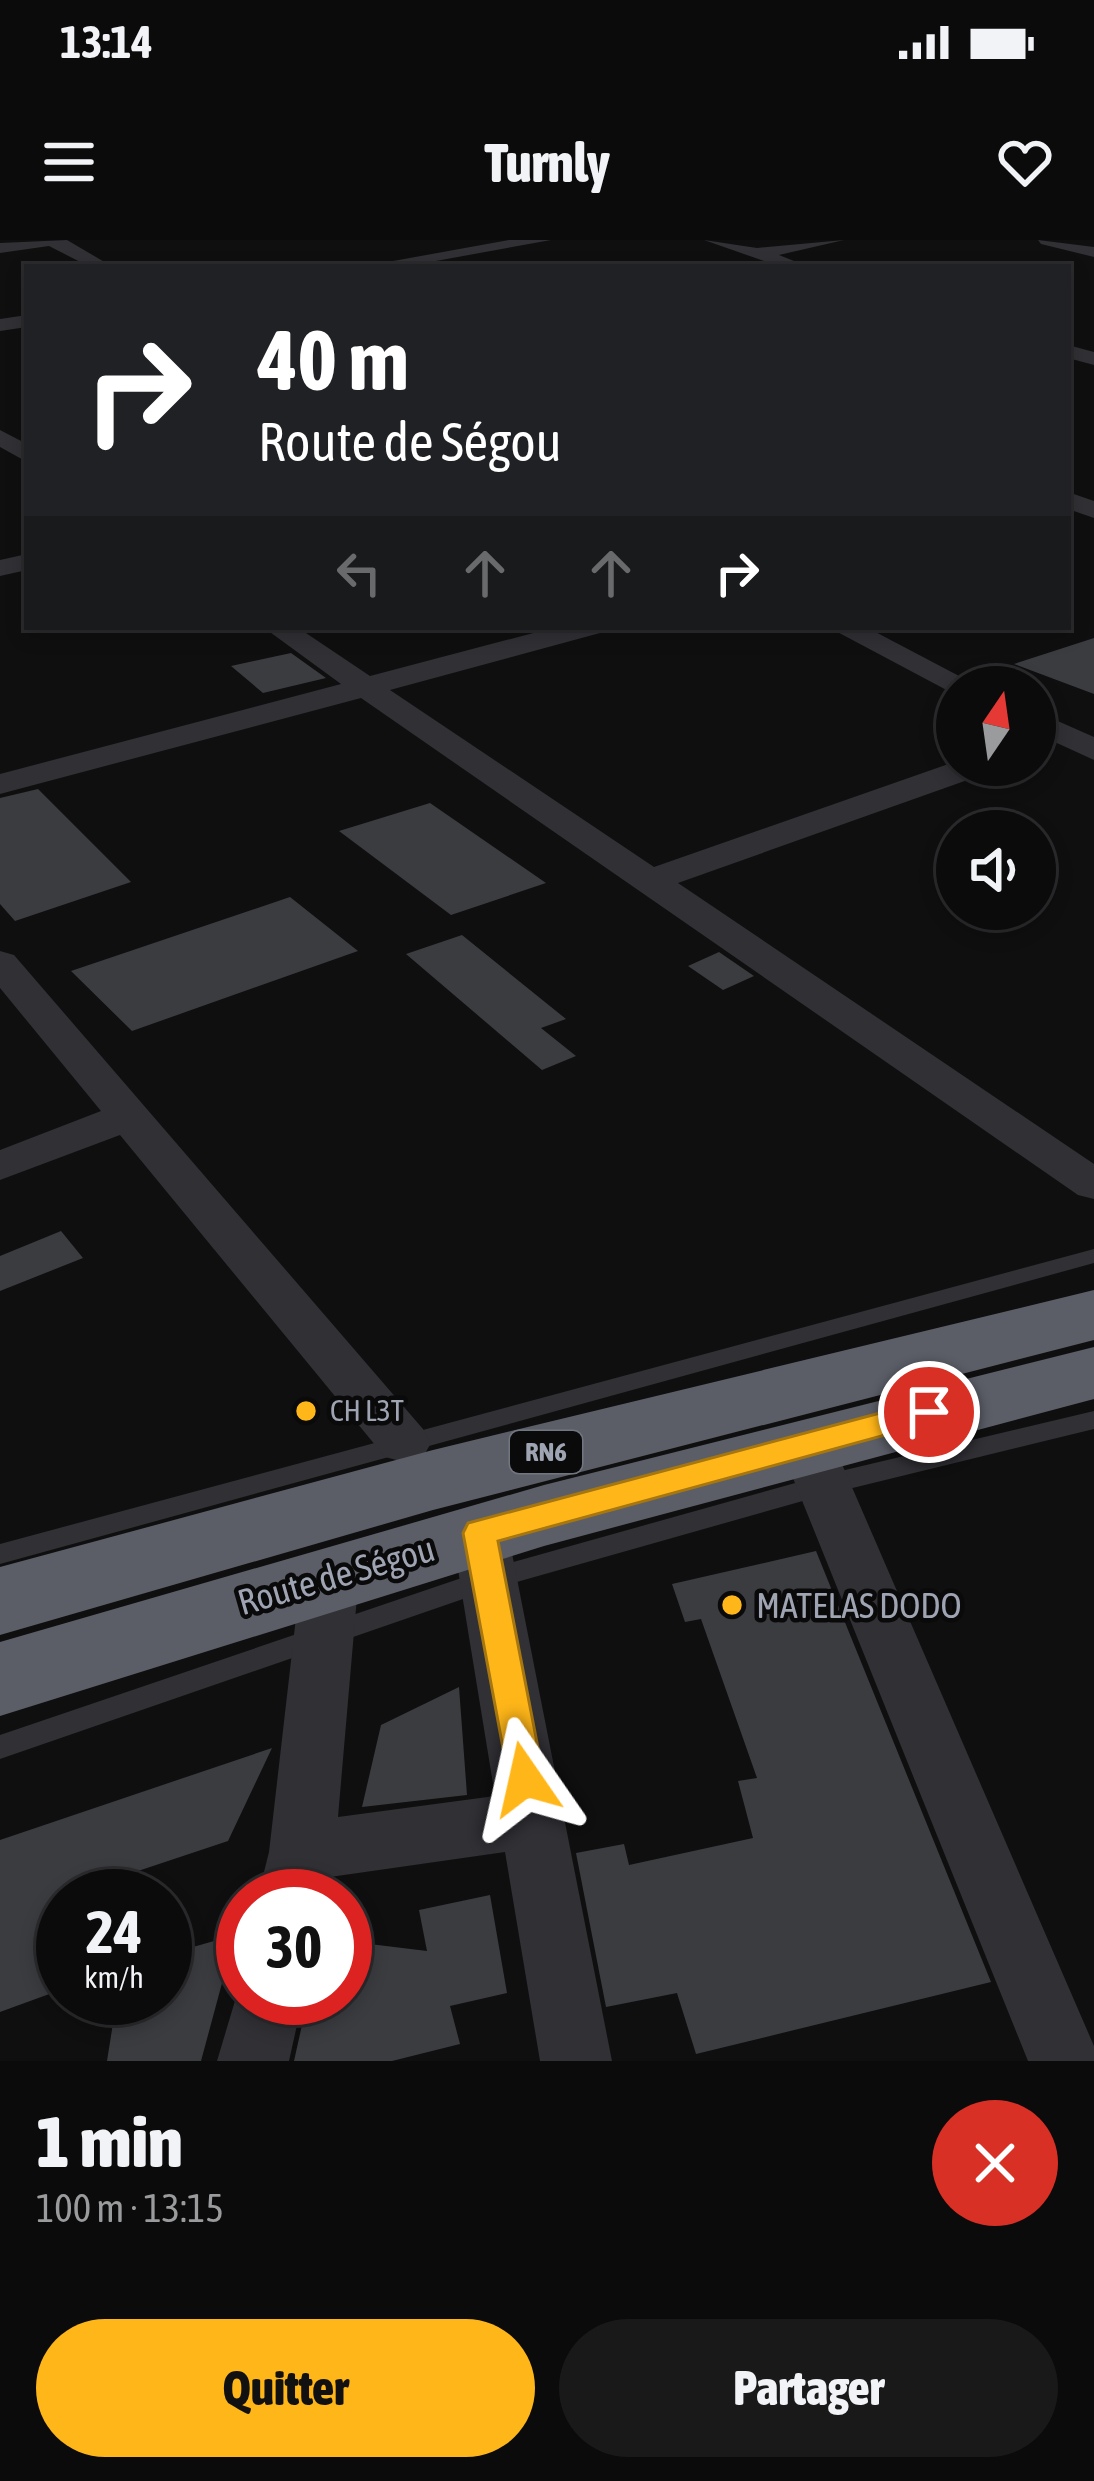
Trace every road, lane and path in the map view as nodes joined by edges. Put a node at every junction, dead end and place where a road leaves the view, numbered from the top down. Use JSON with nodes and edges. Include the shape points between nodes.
{"nodes":[{"id":1,"x":52,"y":240,"type":"edge"},
{"id":2,"x":381,"y":240,"type":"edge"},
{"id":3,"x":542,"y":240,"type":"edge"},
{"id":4,"x":713,"y":240,"type":"edge"},
{"id":5,"x":835,"y":240,"type":"edge"},
{"id":6,"x":1047,"y":240,"type":"edge"},
{"id":7,"x":0,"y":248,"type":"edge"},
{"id":8,"x":1094,"y":252,"type":"edge"},
{"id":9,"x":756,"y":253,"type":"junction"},
{"id":10,"x":428,"y":258,"type":"junction"},
{"id":11,"x":98,"y":264,"type":"edge"},
{"id":12,"x":389,"y":264,"type":"edge"},
{"id":13,"x":444,"y":264,"type":"edge"},
{"id":14,"x":791,"y":264,"type":"edge"},
{"id":15,"x":282,"y":630,"type":"edge"},
{"id":16,"x":579,"y":630,"type":"edge"},
{"id":17,"x":849,"y":630,"type":"edge"},
{"id":18,"x":936,"y":673,"type":"edge"},
{"id":19,"x":366,"y":687,"type":"junction"},
{"id":20,"x":1057,"y":731,"type":"edge"},
{"id":21,"x":1094,"y":750,"type":"edge"},
{"id":22,"x":936,"y":780,"type":"edge"},
{"id":23,"x":0,"y":784,"type":"edge"},
{"id":24,"x":649,"y":881,"type":"junction"},
{"id":25,"x":0,"y":963,"type":"edge"},
{"id":26,"x":130,"y":1117,"type":"junction"},
{"id":27,"x":0,"y":1166,"type":"edge"},
{"id":28,"x":1094,"y":1185,"type":"edge"},
{"id":29,"x":1094,"y":1256,"type":"edge"},
{"id":30,"x":1094,"y":1315,"type":"edge"},
{"id":31,"x":1094,"y":1372,"type":"edge"},
{"id":32,"x":1094,"y":1420,"type":"edge"},
{"id":33,"x":404,"y":1443,"type":"junction"},
{"id":34,"x":814,"y":1463,"type":"junction"},
{"id":35,"x":0,"y":1554,"type":"edge"},
{"id":36,"x":484,"y":1556,"type":"junction"},
{"id":37,"x":0,"y":1601,"type":"edge"},
{"id":38,"x":328,"y":1606,"type":"junction"},
{"id":39,"x":0,"y":1679,"type":"edge"},
{"id":40,"x":0,"y":1747,"type":"edge"},
{"id":41,"x":532,"y":1819,"type":"junction"},
{"id":42,"x":298,"y":1869,"type":"edge"},
{"id":43,"x":318,"y":1869,"type":"edge"},
{"id":44,"x":262,"y":2025,"type":"edge"},
{"id":45,"x":253,"y":2061,"type":"edge"},
{"id":46,"x":576,"y":2061,"type":"edge"},
{"id":47,"x":1064,"y":2061,"type":"edge"}],
"edges":[{"from":1,"to":7,"type":"street"},
{"from":1,"to":11,"type":"street"},
{"from":2,"to":10,"type":"street"},
{"from":3,"to":10,"type":"street"},
{"from":4,"to":9,"type":"street"},
{"from":5,"to":9,"type":"street"},
{"from":6,"to":8,"type":"street"},
{"from":9,"to":14,"type":"street"},
{"from":10,"to":12,"type":"street"},
{"from":10,"to":13,"type":"street"},
{"from":15,"to":19,"type":"street"},
{"from":16,"to":19,"type":"street"},
{"from":17,"to":18,"type":"street"},
{"from":19,"to":23,"type":"street"},
{"from":19,"to":24,"type":"street"},
{"from":20,"to":21,"type":"street"},
{"from":22,"to":24,"type":"street"},
{"from":24,"to":28,"type":"street"},
{"from":25,"to":26,"type":"street"},
{"from":26,"to":27,"type":"street"},
{"from":26,"to":33,"type":"street"},
{"from":29,"to":33,"type":"lane"},
{"from":30,"to":37,"type":"highway","name":"Route de Ségou","number":"RN6","via":[[433,1480]]},
{"from":31,"to":34,"type":"highway","name":"Route de Ségou","number":"RN6"},
{"from":32,"to":34,"type":"lane"},
{"from":33,"to":35,"type":"lane"},
{"from":34,"to":36,"type":"highway","name":"Route de Ségou","number":"RN6"},
{"from":34,"to":47,"type":"street"},
{"from":36,"to":38,"type":"highway","name":"Route de Ségou","number":"RN6"},
{"from":36,"to":41,"type":"street"},
{"from":38,"to":39,"type":"highway","name":"Route de Ségou","number":"RN6"},
{"from":38,"to":40,"type":"lane"},
{"from":38,"to":42,"type":"street"},
{"from":41,"to":43,"type":"street"},
{"from":41,"to":46,"type":"street"},
{"from":44,"to":45,"type":"street"}]}
